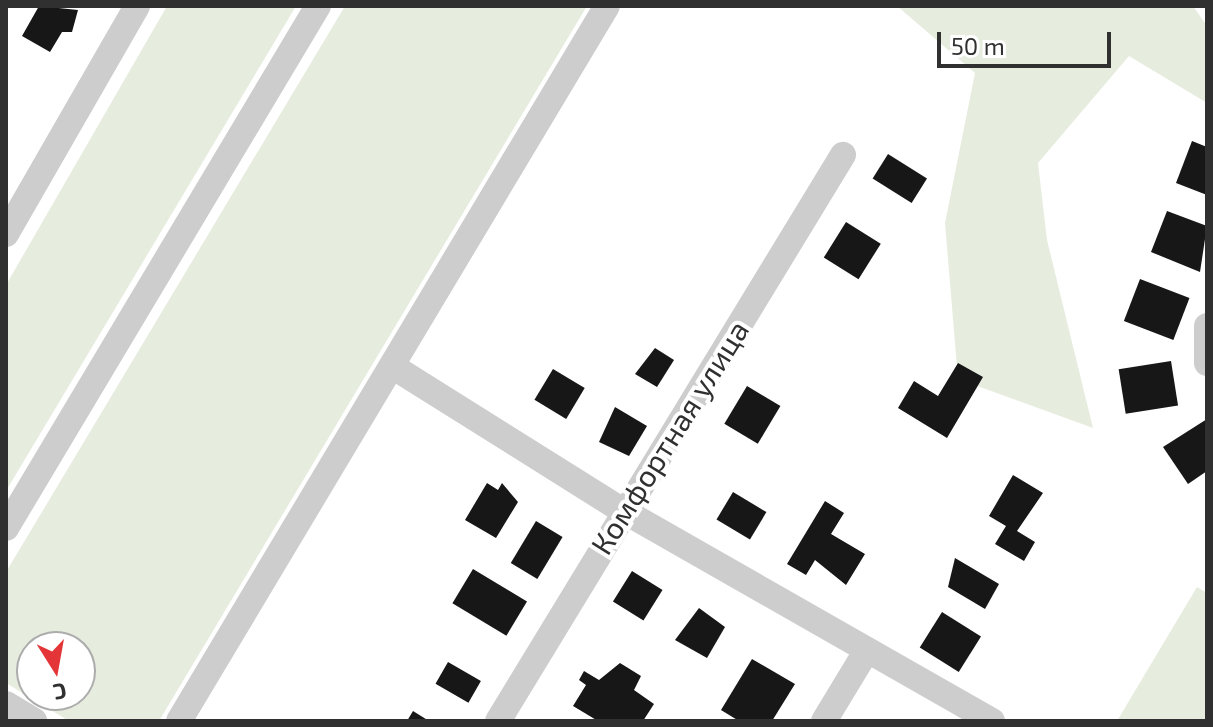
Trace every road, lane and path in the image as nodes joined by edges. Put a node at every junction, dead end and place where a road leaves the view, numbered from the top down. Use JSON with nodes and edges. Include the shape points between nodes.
{"nodes":[{"id":1,"x":137,"y":6,"type":"edge"},
{"id":2,"x":318,"y":6,"type":"edge"},
{"id":3,"x":607,"y":6,"type":"edge"},
{"id":4,"x":843,"y":155,"type":"dead end"},
{"id":5,"x":6,"y":234,"type":"edge"},
{"id":6,"x":1207,"y":326,"type":"edge"},
{"id":7,"x":1207,"y":363,"type":"edge"},
{"id":8,"x":392,"y":366,"type":"junction"},
{"id":9,"x":622,"y":510,"type":"junction"},
{"id":10,"x":6,"y":528,"type":"edge"},
{"id":11,"x":867,"y":650,"type":"junction"},
{"id":12,"x":6,"y":704,"type":"edge"},
{"id":13,"x":34,"y":721,"type":"edge"},
{"id":14,"x":179,"y":721,"type":"edge"},
{"id":15,"x":498,"y":721,"type":"edge"},
{"id":16,"x":824,"y":721,"type":"edge"},
{"id":17,"x":992,"y":721,"type":"edge"}],
"edges":[{"from":1,"to":5,"type":"street"},
{"from":2,"to":10,"type":"street"},
{"from":3,"to":8,"type":"street"},
{"from":4,"to":9,"type":"street","name":"Комфортная улица"},
{"from":6,"to":7,"type":"street"},
{"from":8,"to":9,"type":"street"},
{"from":8,"to":14,"type":"street"},
{"from":9,"to":11,"type":"street"},
{"from":9,"to":15,"type":"street","name":"Комфортная улица"},
{"from":11,"to":16,"type":"street"},
{"from":11,"to":17,"type":"street"},
{"from":12,"to":13,"type":"street"}]}
